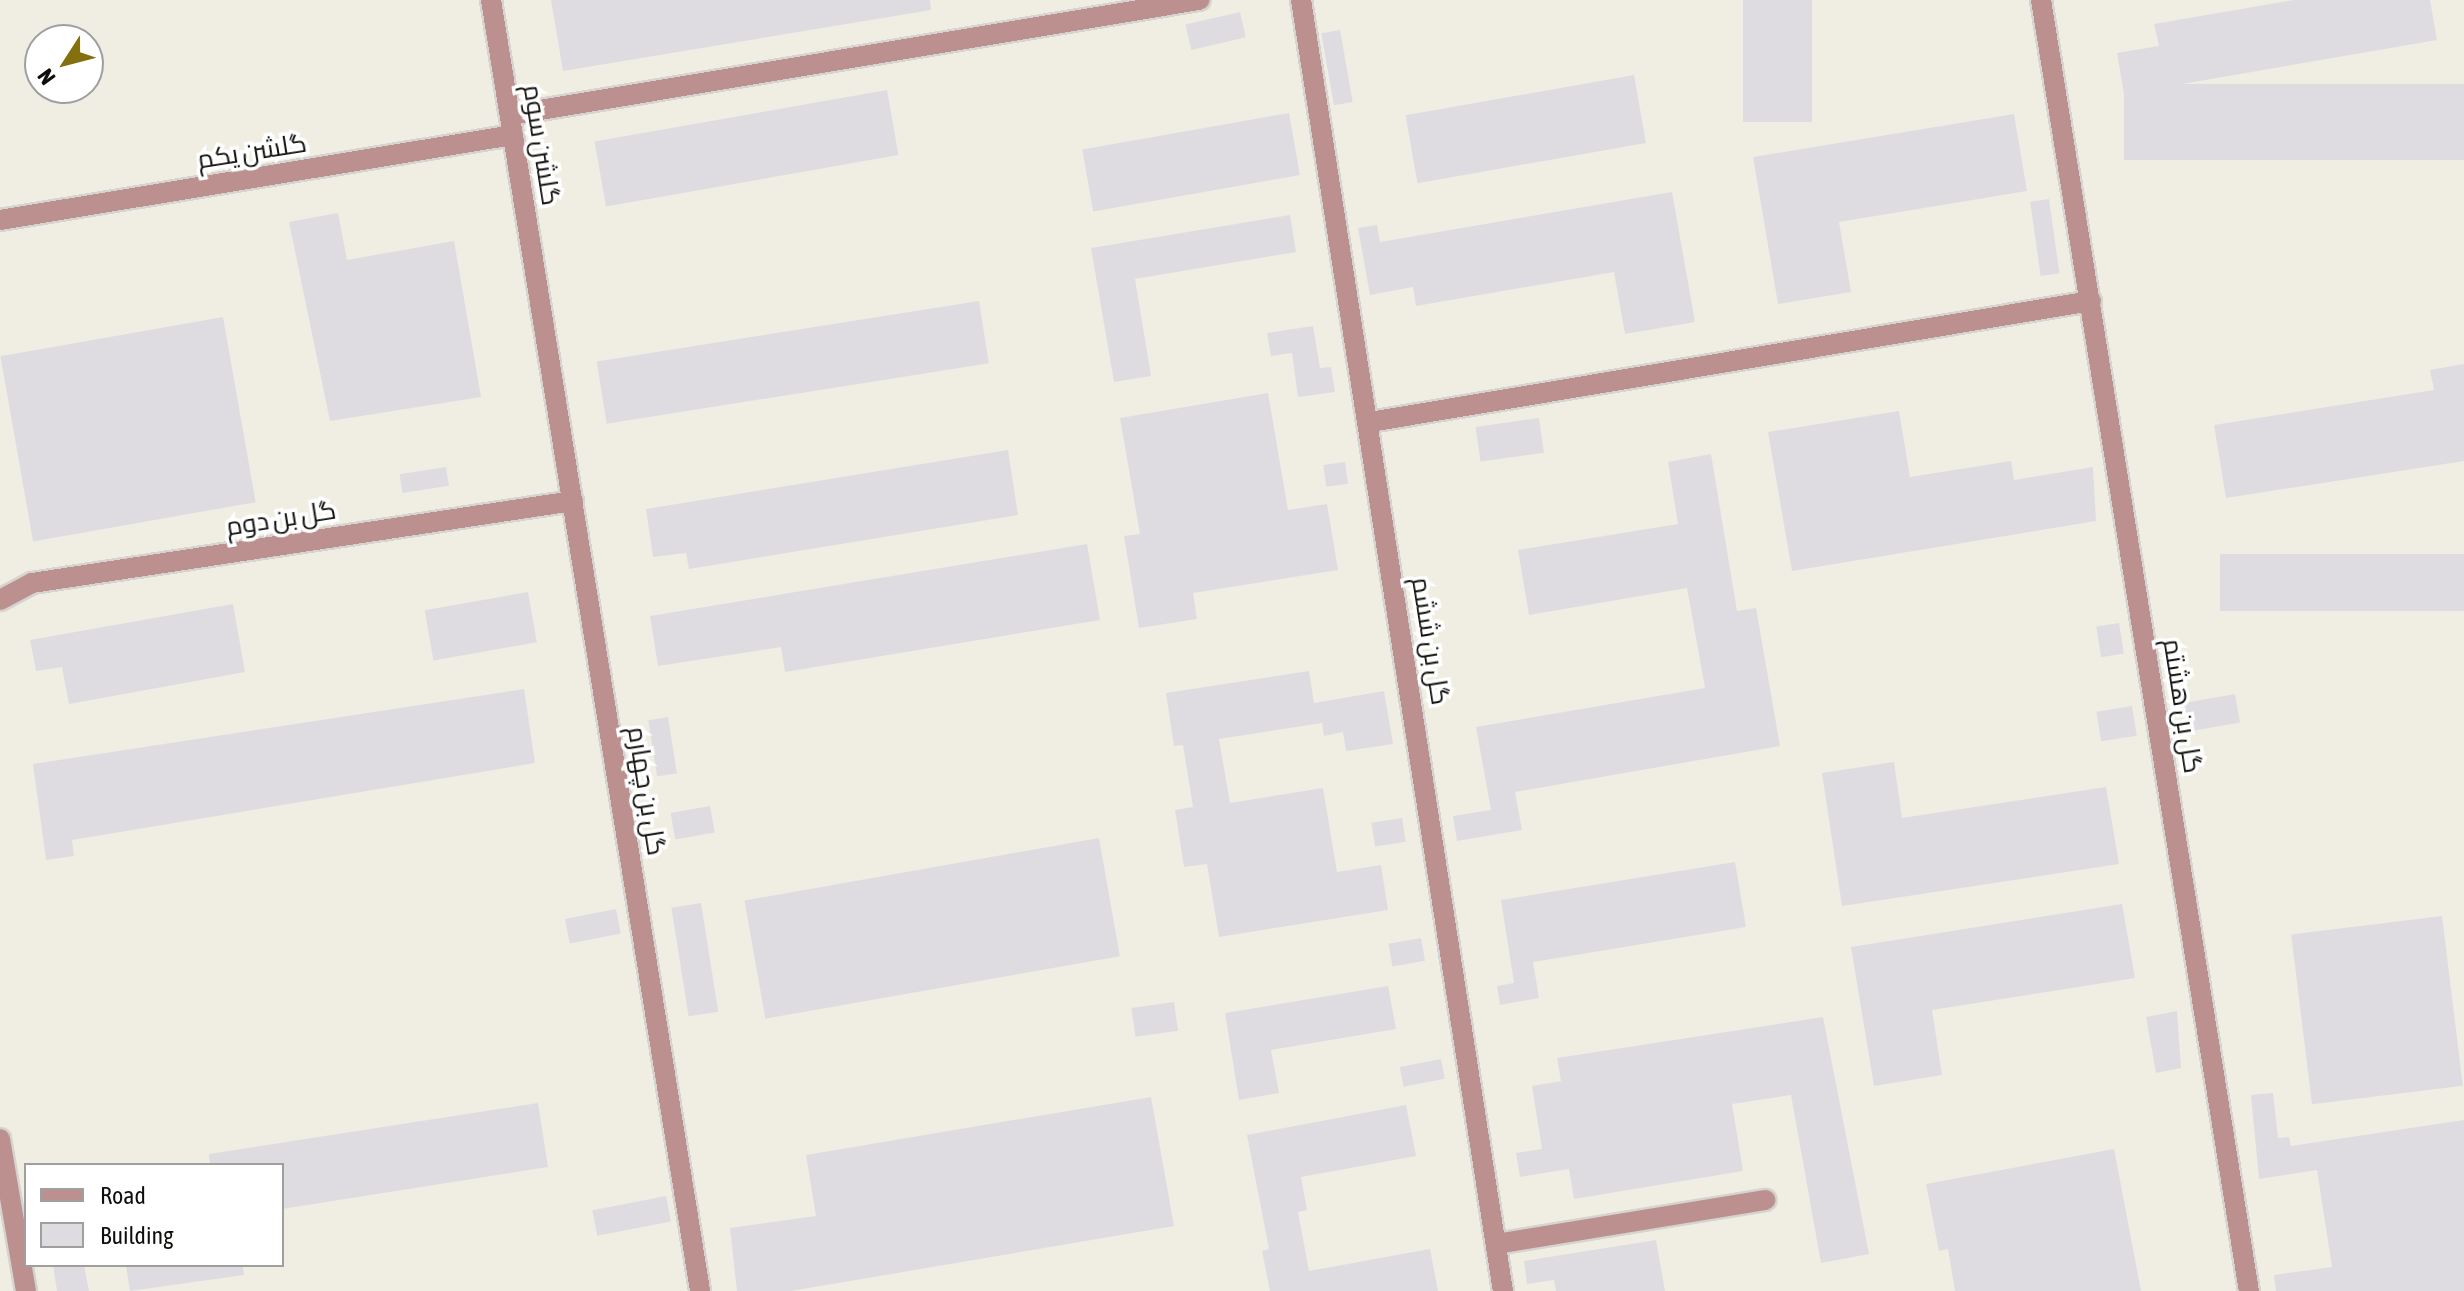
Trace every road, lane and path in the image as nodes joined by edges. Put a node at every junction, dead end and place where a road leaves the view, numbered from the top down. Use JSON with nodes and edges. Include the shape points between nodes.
{"nodes":[{"id":1,"x":491,"y":0,"type":"edge"},
{"id":2,"x":1199,"y":0,"type":"edge"},
{"id":3,"x":1301,"y":0,"type":"edge"},
{"id":4,"x":2041,"y":0,"type":"edge"},
{"id":5,"x":511,"y":125,"type":"junction"},
{"id":6,"x":0,"y":220,"type":"edge"},
{"id":7,"x":541,"y":299,"type":"joint"},
{"id":8,"x":2091,"y":301,"type":"junction"},
{"id":9,"x":1370,"y":422,"type":"junction"},
{"id":10,"x":573,"y":501,"type":"junction"},
{"id":11,"x":0,"y":600,"type":"edge"},
{"id":12,"x":0,"y":1139,"type":"edge"},
{"id":13,"x":1765,"y":1200,"type":"dead end"},
{"id":14,"x":1496,"y":1244,"type":"junction"},
{"id":15,"x":26,"y":1291,"type":"edge"},
{"id":16,"x":700,"y":1291,"type":"edge"},
{"id":17,"x":1503,"y":1291,"type":"edge"},
{"id":18,"x":2249,"y":1291,"type":"edge"}],
"edges":[{"from":1,"to":5,"type":"street","name":"گلشن سوم"},
{"from":2,"to":5,"type":"street","name":"گلشن یکم"},
{"from":3,"to":9,"type":"street","name":"گل بن ششم"},
{"from":4,"to":8,"type":"street","name":"گل بن هشتم"},
{"from":5,"to":6,"type":"street","name":"گلشن یکم"},
{"from":5,"to":7,"type":"street","name":"گلشن سوم"},
{"from":7,"to":10,"type":"street","name":"گل بن چهارم"},
{"from":8,"to":9,"type":"street"},
{"from":8,"to":18,"type":"street","name":"گل بن هشتم"},
{"from":9,"to":14,"type":"street","name":"گل بن ششم"},
{"from":10,"to":11,"type":"street","name":"گل بن دوم","via":[[32,583]]},
{"from":10,"to":16,"type":"street","name":"گل بن چهارم"},
{"from":12,"to":15,"type":"street"},
{"from":13,"to":14,"type":"street"},
{"from":14,"to":17,"type":"street","name":"گل بن ششم"}]}
